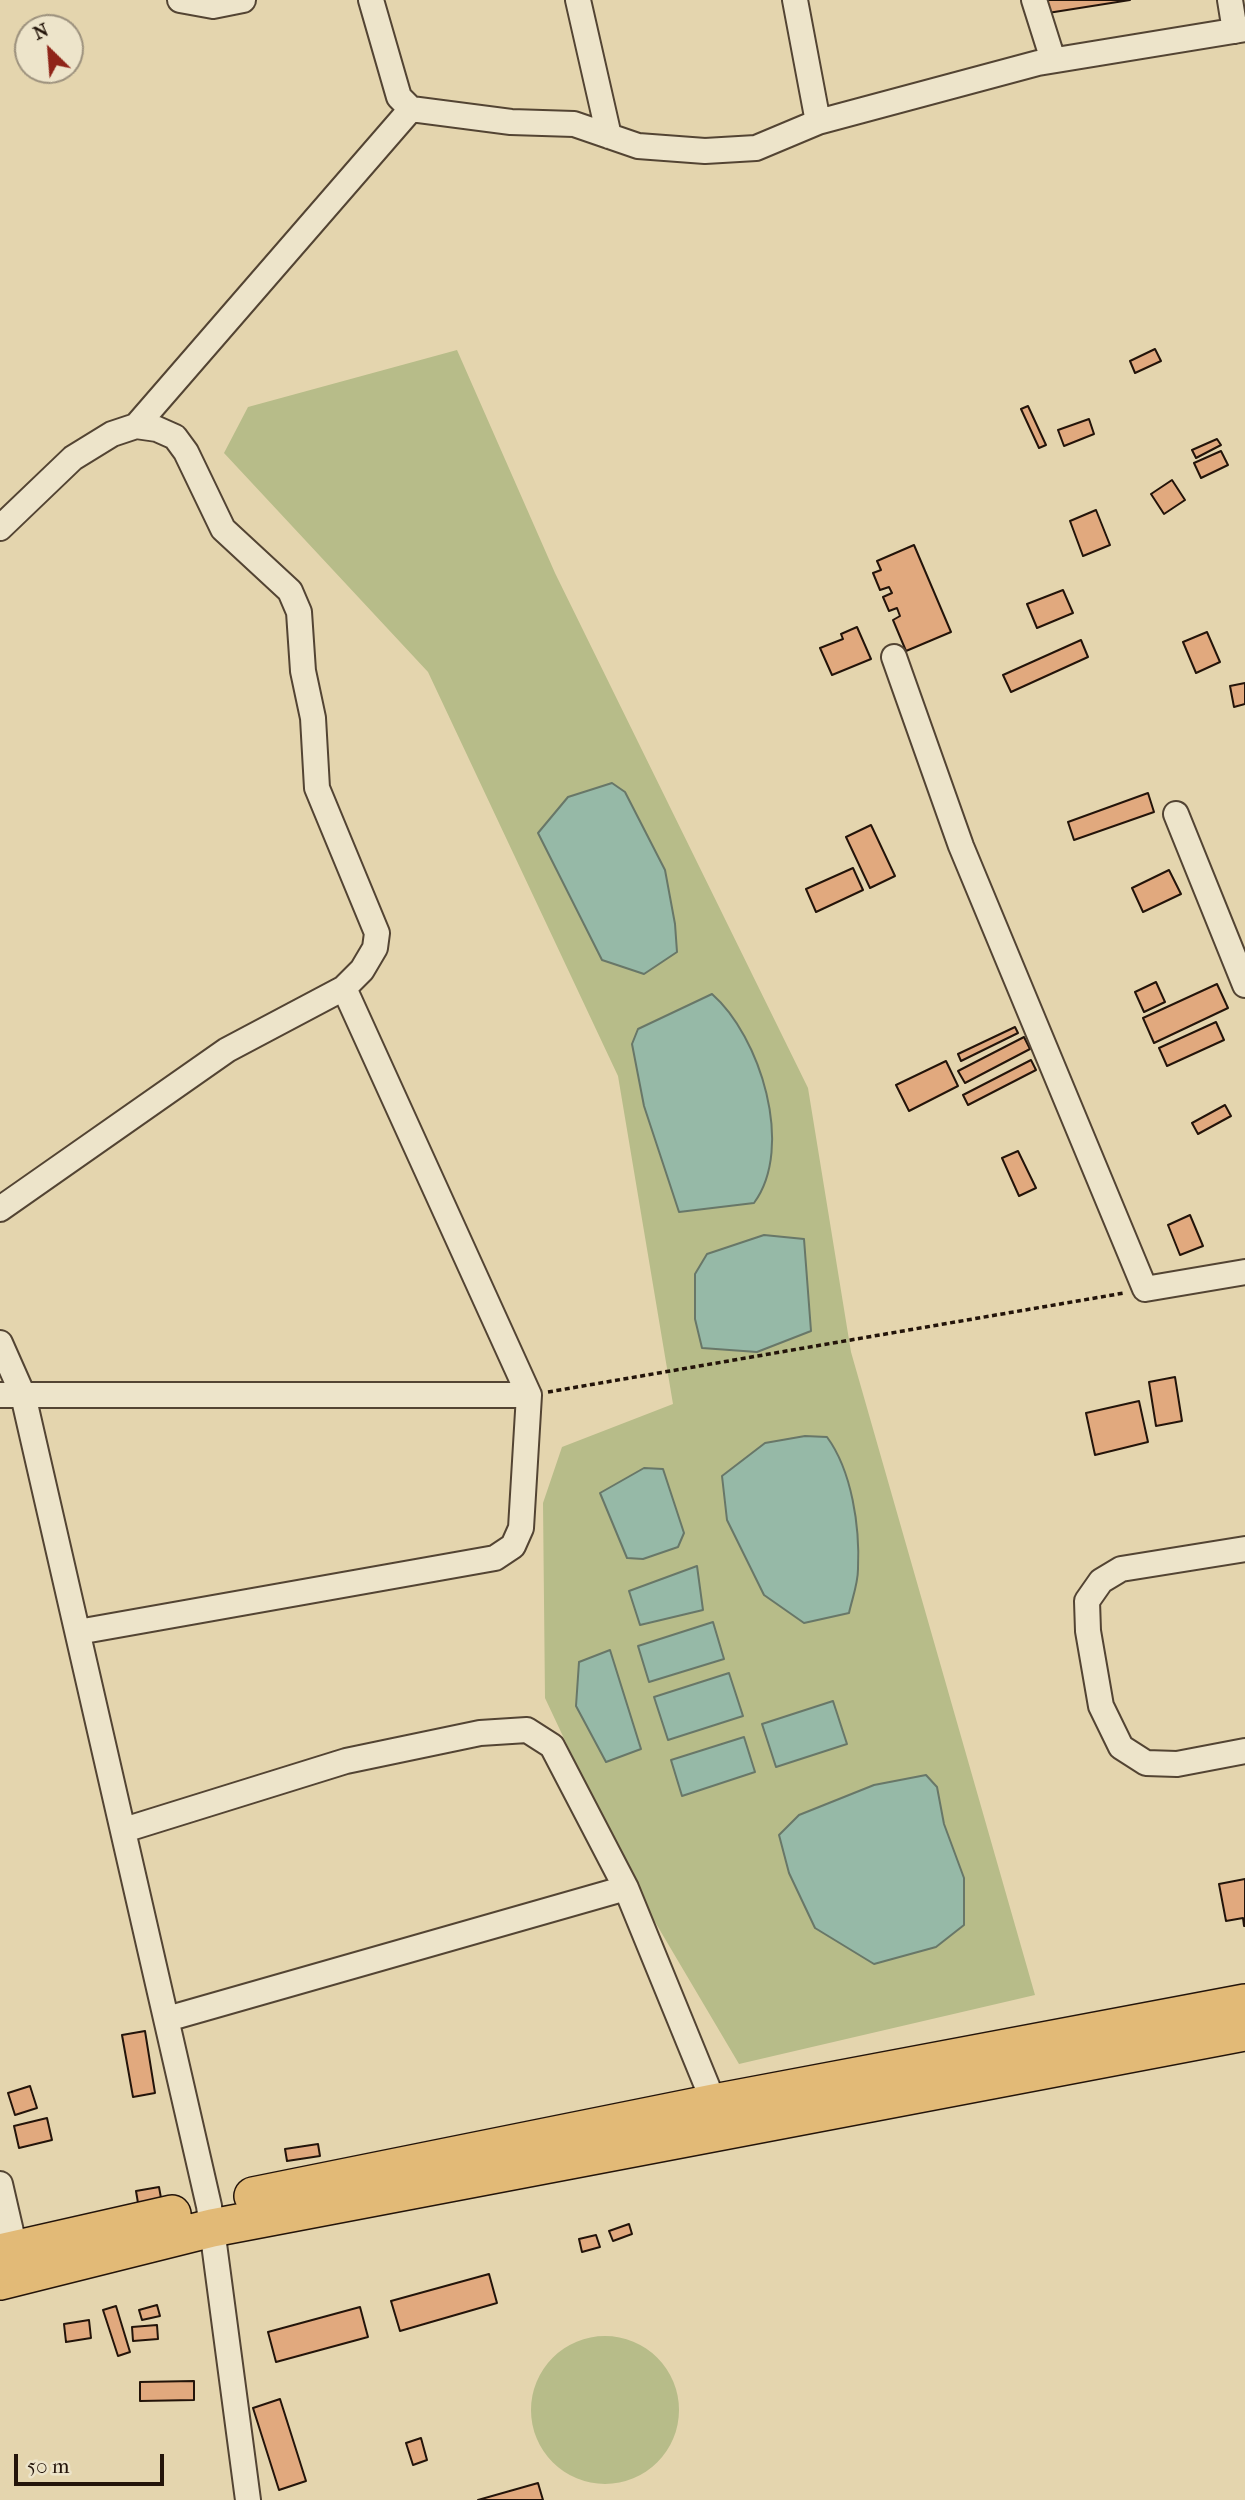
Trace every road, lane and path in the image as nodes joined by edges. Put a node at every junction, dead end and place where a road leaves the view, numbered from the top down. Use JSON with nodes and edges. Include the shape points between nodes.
{"nodes":[{"id":1,"x":180,"y":0,"type":"edge"},
{"id":2,"x":243,"y":0,"type":"edge"},
{"id":3,"x":371,"y":0,"type":"edge"},
{"id":4,"x":578,"y":0,"type":"edge"},
{"id":5,"x":795,"y":0,"type":"edge"},
{"id":6,"x":1034,"y":0,"type":"edge"},
{"id":7,"x":1230,"y":0,"type":"edge"},
{"id":8,"x":1240,"y":30,"type":"edge"},
{"id":9,"x":1054,"y":60,"type":"junction"},
{"id":10,"x":411,"y":109,"type":"junction"},
{"id":11,"x":818,"y":122,"type":"junction"},
{"id":12,"x":609,"y":136,"type":"junction"},
{"id":13,"x":136,"y":426,"type":"junction"},
{"id":14,"x":0,"y":528,"type":"edge"},
{"id":15,"x":894,"y":657,"type":"dead end"},
{"id":16,"x":1176,"y":814,"type":"dead end"},
{"id":17,"x":1245,"y":985,"type":"edge"},
{"id":18,"x":344,"y":988,"type":"junction"},
{"id":19,"x":0,"y":1209,"type":"edge"},
{"id":20,"x":1245,"y":1272,"type":"edge"},
{"id":21,"x":1145,"y":1289,"type":"junction"},
{"id":22,"x":0,"y":1343,"type":"edge"},
{"id":23,"x":11,"y":1395,"type":"edge"},
{"id":24,"x":529,"y":1395,"type":"junction"},
{"id":25,"x":1245,"y":1549,"type":"edge"},
{"id":26,"x":78,"y":1632,"type":"junction"},
{"id":27,"x":1245,"y":1751,"type":"edge"},
{"id":28,"x":124,"y":1830,"type":"junction"},
{"id":29,"x":626,"y":1888,"type":"junction"},
{"id":30,"x":1245,"y":2003,"type":"edge"},
{"id":31,"x":167,"y":2019,"type":"junction"},
{"id":32,"x":1245,"y":2032,"type":"edge"},
{"id":33,"x":714,"y":2103,"type":"junction"},
{"id":34,"x":0,"y":2184,"type":"edge"},
{"id":35,"x":210,"y":2217,"type":"junction"},
{"id":36,"x":5,"y":2261,"type":"edge"},
{"id":37,"x":248,"y":2500,"type":"edge"}],
"edges":[{"from":1,"to":2,"type":"street","via":[[213,6]]},
{"from":3,"to":10,"type":"street","via":[[400,97]]},
{"from":4,"to":12,"type":"street"},
{"from":5,"to":11,"type":"street"},
{"from":6,"to":9,"type":"street"},
{"from":7,"to":8,"type":"street"},
{"from":8,"to":9,"type":"street"},
{"from":9,"to":11,"type":"street"},
{"from":10,"to":12,"type":"street","via":[[511,122],[574,124]]},
{"from":10,"to":13,"type":"street"},
{"from":11,"to":12,"type":"street","via":[[756,148],[705,151],[638,146]]},
{"from":13,"to":14,"type":"street","via":[[112,434],[73,458]]},
{"from":13,"to":18,"type":"street","via":[[175,437],[223,529],[290,591],[299,612],[317,788],[377,933],[375,948],[362,970]]},
{"from":15,"to":21,"type":"street","via":[[961,846]]},
{"from":16,"to":17,"type":"street"},
{"from":18,"to":19,"type":"street","via":[[227,1050]]},
{"from":18,"to":24,"type":"street"},
{"from":20,"to":21,"type":"street"},
{"from":21,"to":24,"type":"path"},
{"from":22,"to":23,"type":"street"},
{"from":23,"to":24,"type":"street"},
{"from":23,"to":26,"type":"street"},
{"from":24,"to":26,"type":"street","via":[[521,1528],[513,1546],[495,1558]]},
{"from":25,"to":27,"type":"street","via":[[1121,1569],[1101,1581],[1087,1601],[1101,1706],[1121,1747],[1146,1763],[1177,1764]]},
{"from":26,"to":28,"type":"street"},
{"from":28,"to":29,"type":"street","via":[[346,1761],[480,1733],[527,1730],[552,1746]]},
{"from":28,"to":31,"type":"street"},
{"from":29,"to":31,"type":"street"},
{"from":29,"to":33,"type":"street"},
{"from":30,"to":33,"type":"main road"},
{"from":31,"to":35,"type":"street"},
{"from":32,"to":35,"type":"main road"},
{"from":33,"to":35,"type":"main road"},
{"from":34,"to":36,"type":"street"},
{"from":35,"to":36,"type":"main road"},
{"from":35,"to":37,"type":"street"}]}
